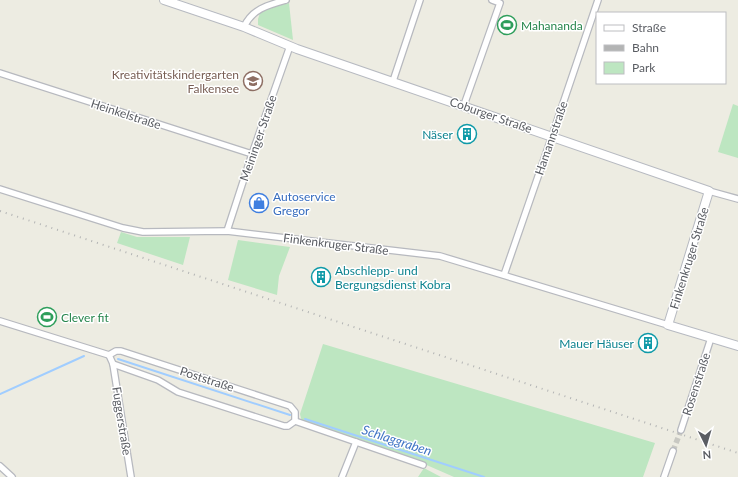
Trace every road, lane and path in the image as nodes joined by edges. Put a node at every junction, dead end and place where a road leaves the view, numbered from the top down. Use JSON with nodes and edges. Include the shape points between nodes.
{"nodes":[{"id":1,"x":164,"y":0,"type":"edge"},
{"id":2,"x":285,"y":0,"type":"edge"},
{"id":3,"x":420,"y":0,"type":"edge"},
{"id":4,"x":492,"y":0,"type":"edge"},
{"id":5,"x":598,"y":0,"type":"edge"},
{"id":6,"x":179,"y":2,"type":"edge"},
{"id":7,"x":244,"y":27,"type":"junction"},
{"id":8,"x":290,"y":46,"type":"junction"},
{"id":9,"x":0,"y":73,"type":"edge"},
{"id":10,"x":393,"y":82,"type":"junction"},
{"id":11,"x":464,"y":105,"type":"junction"},
{"id":12,"x":552,"y":136,"type":"junction"},
{"id":13,"x":252,"y":154,"type":"junction"},
{"id":14,"x":0,"y":189,"type":"edge"},
{"id":15,"x":709,"y":191,"type":"junction"},
{"id":16,"x":738,"y":200,"type":"edge"},
{"id":17,"x":227,"y":231,"type":"junction"},
{"id":18,"x":504,"y":275,"type":"junction"},
{"id":19,"x":0,"y":321,"type":"edge"},
{"id":20,"x":668,"y":325,"type":"junction"},
{"id":21,"x":711,"y":338,"type":"junction"},
{"id":22,"x":738,"y":346,"type":"edge"},
{"id":23,"x":109,"y":355,"type":"junction"},
{"id":24,"x":113,"y":364,"type":"junction"},
{"id":25,"x":295,"y":421,"type":"junction"},
{"id":26,"x":680,"y":430,"type":"tunnel mouth"},
{"id":27,"x":355,"y":445,"type":"junction"},
{"id":28,"x":673,"y":452,"type":"tunnel mouth"},
{"id":29,"x":423,"y":465,"type":"dead end"},
{"id":30,"x":0,"y":466,"type":"edge"},
{"id":31,"x":12,"y":477,"type":"edge"},
{"id":32,"x":132,"y":477,"type":"edge"},
{"id":33,"x":342,"y":477,"type":"edge"},
{"id":34,"x":664,"y":477,"type":"edge"}],
"edges":[{"from":1,"to":6,"type":"street","name":"Coburger Straße"},
{"from":2,"to":7,"type":"street","via":[[257,11]]},
{"from":3,"to":10,"type":"street"},
{"from":4,"to":11,"type":"street","via":[[500,3]]},
{"from":5,"to":12,"type":"street","name":"Hamannstraße"},
{"from":6,"to":7,"type":"street","name":"Coburger Straße"},
{"from":7,"to":8,"type":"street","name":"Coburger Straße"},
{"from":8,"to":10,"type":"street","name":"Coburger Straße"},
{"from":8,"to":13,"type":"street","name":"Meininger Straße"},
{"from":9,"to":13,"type":"street","name":"Heinkelstraße"},
{"from":10,"to":11,"type":"street","name":"Coburger Straße"},
{"from":11,"to":12,"type":"street","name":"Coburger Straße"},
{"from":12,"to":15,"type":"street","name":"Coburger Straße"},
{"from":12,"to":18,"type":"street","name":"Hamannstraße"},
{"from":13,"to":17,"type":"street","name":"Meininger Straße"},
{"from":14,"to":17,"type":"street","name":"Finkenkruger Straße","via":[[143,232]]},
{"from":15,"to":16,"type":"street","name":"Coburger Straße"},
{"from":15,"to":20,"type":"street","name":"Finkenkruger Straße"},
{"from":17,"to":18,"type":"street","name":"Finkenkruger Straße","via":[[440,256]]},
{"from":18,"to":20,"type":"street","name":"Finkenkruger Straße"},
{"from":19,"to":23,"type":"street","name":"Poststraße"},
{"from":20,"to":21,"type":"street","name":"Finkenkruger Straße"},
{"from":21,"to":22,"type":"street","name":"Finkenkruger Straße"},
{"from":21,"to":26,"type":"street","name":"Rosenstraße"},
{"from":23,"to":24,"type":"street"},
{"from":23,"to":25,"type":"street","name":"Poststraße","via":[[121,351],[290,406],[295,412]]},
{"from":24,"to":25,"type":"street","name":"Poststraße","via":[[158,380],[178,392],[284,426]]},
{"from":24,"to":32,"type":"street","name":"Fuggerstraße"},
{"from":25,"to":27,"type":"street","name":"Poststraße"},
{"from":27,"to":29,"type":"street","name":"Poststraße"},
{"from":27,"to":33,"type":"street"},
{"from":28,"to":34,"type":"street"},
{"from":30,"to":31,"type":"street"}]}
